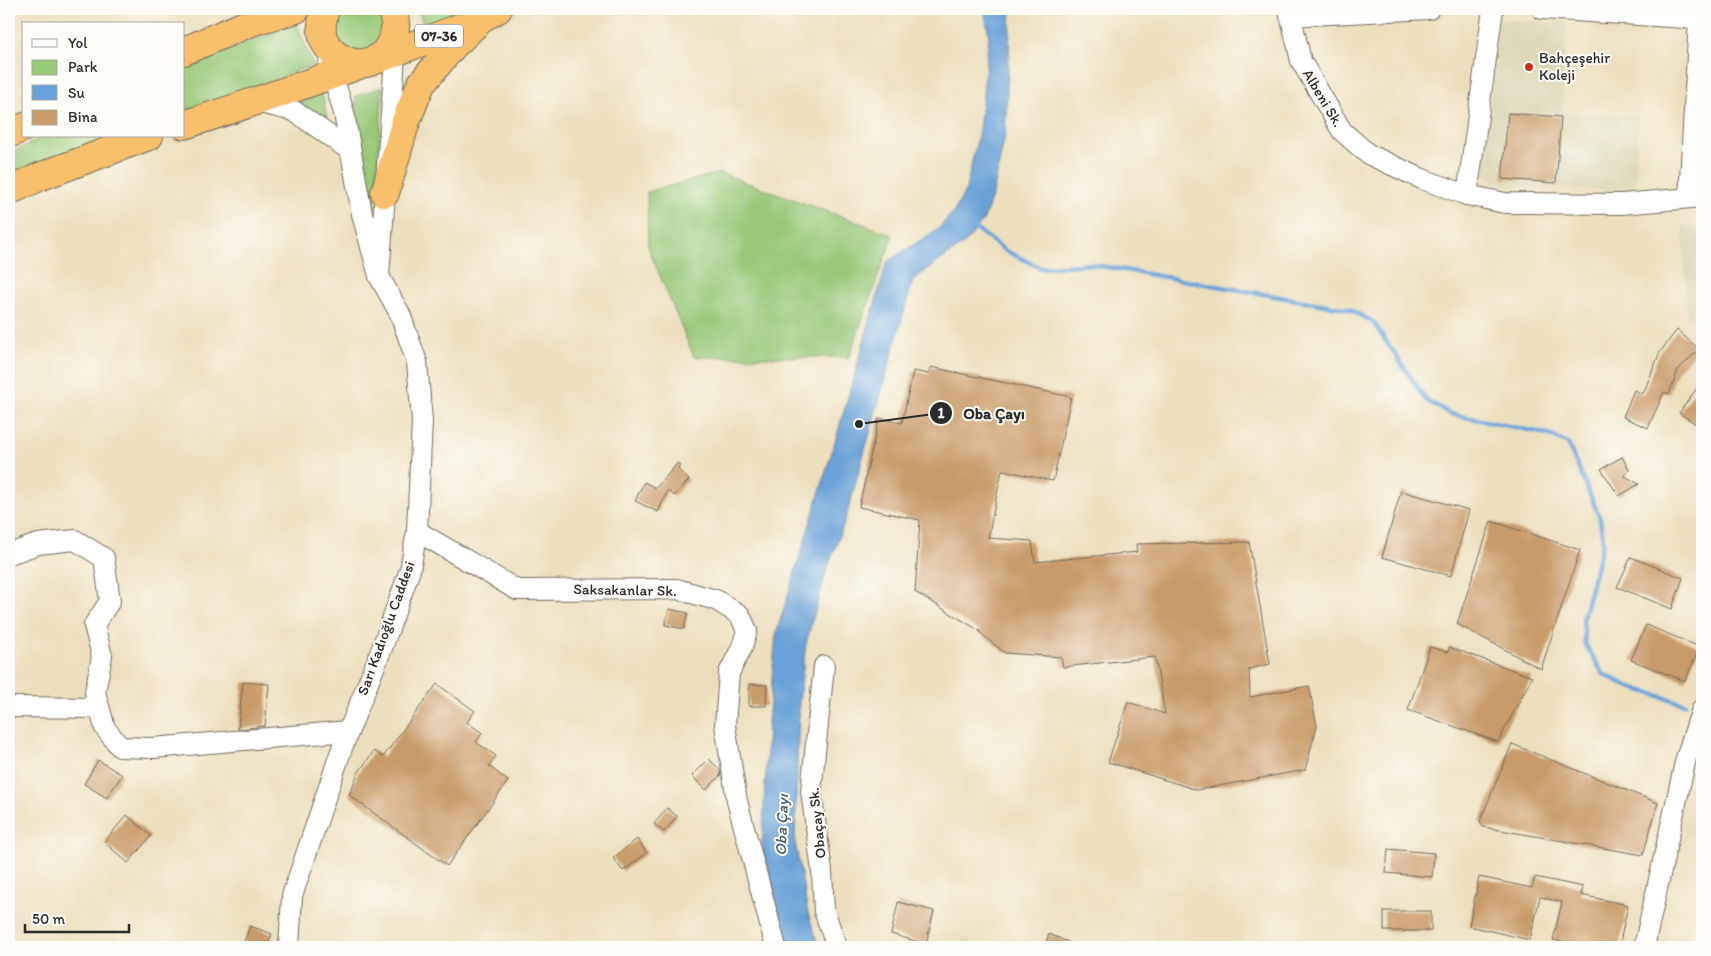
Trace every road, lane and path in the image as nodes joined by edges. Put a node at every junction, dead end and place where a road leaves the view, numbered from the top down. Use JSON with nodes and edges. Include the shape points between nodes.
{"nodes":[{"id":1,"x":296,"y":9,"type":"edge"},
{"id":2,"x":1428,"y":9,"type":"edge"},
{"id":3,"x":1493,"y":9,"type":"edge"},
{"id":4,"x":1542,"y":9,"type":"edge"},
{"id":5,"x":1290,"y":12,"type":"edge"},
{"id":6,"x":489,"y":14,"type":"edge"},
{"id":7,"x":259,"y":15,"type":"edge"},
{"id":8,"x":322,"y":18,"type":"edge"},
{"id":9,"x":1700,"y":19,"type":"edge"},
{"id":10,"x":387,"y":33,"type":"edge"},
{"id":11,"x":185,"y":51,"type":"edge"},
{"id":12,"x":333,"y":75,"type":"junction"},
{"id":13,"x":256,"y":102,"type":"junction"},
{"id":14,"x":185,"y":125,"type":"edge"},
{"id":15,"x":22,"y":128,"type":"edge"},
{"id":16,"x":9,"y":134,"type":"edge"},
{"id":17,"x":144,"y":138,"type":"edge"},
{"id":18,"x":351,"y":151,"type":"junction"},
{"id":19,"x":9,"y":191,"type":"edge"},
{"id":20,"x":386,"y":193,"type":"junction"},
{"id":21,"x":1467,"y":195,"type":"junction"},
{"id":22,"x":1696,"y":197,"type":"edge"},
{"id":23,"x":379,"y":276,"type":"junction"},
{"id":24,"x":417,"y":531,"type":"junction"},
{"id":25,"x":9,"y":554,"type":"edge"},
{"id":26,"x":824,"y":666,"type":"dead end"},
{"id":27,"x":9,"y":706,"type":"edge"},
{"id":28,"x":99,"y":708,"type":"junction"},
{"id":29,"x":1702,"y":709,"type":"edge"},
{"id":30,"x":348,"y":731,"type":"junction"},
{"id":31,"x":289,"y":947,"type":"edge"},
{"id":32,"x":776,"y":947,"type":"edge"},
{"id":33,"x":838,"y":947,"type":"edge"},
{"id":34,"x":1644,"y":947,"type":"edge"}],
"edges":[{"from":1,"to":7,"type":"highway"},
{"from":2,"to":5,"type":"street","name":"Albeni Sk."},
{"from":3,"to":21,"type":"street"},
{"from":4,"to":9,"type":"street"},
{"from":5,"to":21,"type":"street","name":"Albeni Sk.","via":[[1301,61],[1342,131],[1368,154]]},
{"from":6,"to":10,"type":"highway","number":"07-36","via":[[428,40]]},
{"from":6,"to":20,"type":"highway","via":[[452,47],[421,84],[406,121]]},
{"from":7,"to":11,"type":"highway"},
{"from":8,"to":10,"type":"highway","number":"07-36","via":[[326,45],[334,54],[355,63]]},
{"from":8,"to":12,"type":"street","name":"Sarı Kadıoğlu Caddesi"},
{"from":9,"to":22,"type":"street"},
{"from":10,"to":12,"type":"highway"},
{"from":10,"to":20,"type":"street"},
{"from":12,"to":13,"type":"highway"},
{"from":12,"to":18,"type":"street","name":"Sarı Kadıoğlu Caddesi"},
{"from":13,"to":14,"type":"highway"},
{"from":13,"to":18,"type":"street","via":[[294,111]]},
{"from":15,"to":16,"type":"highway"},
{"from":17,"to":19,"type":"highway"},
{"from":18,"to":23,"type":"street","name":"Sarı Kadıoğlu Caddesi","via":[[362,214]]},
{"from":20,"to":23,"type":"street"},
{"from":21,"to":22,"type":"street","name":"Albeni Sk.","via":[[1505,203],[1544,204],[1622,204]]},
{"from":23,"to":24,"type":"street","name":"Sarı Kadıoğlu Caddesi","via":[[400,314],[417,362],[422,421]]},
{"from":24,"to":30,"type":"street","name":"Sarı Kadıoğlu Caddesi","via":[[410,570]]},
{"from":24,"to":32,"type":"street","name":"Saksakanlar Sk.","via":[[518,590],[677,589],[716,600],[740,615],[747,631],[729,674],[724,725],[737,801]]},
{"from":25,"to":28,"type":"street","via":[[38,544],[75,540],[104,558],[110,601],[94,625],[102,656],[95,692]]},
{"from":26,"to":33,"type":"street","name":"Obaçay Sk.","via":[[811,791],[824,911]]},
{"from":27,"to":28,"type":"street"},
{"from":28,"to":30,"type":"street","via":[[105,728],[120,747],[153,748]]},
{"from":29,"to":34,"type":"street","via":[[1686,758]]},
{"from":30,"to":31,"type":"street","name":"Sarı Kadıoğlu Caddesi","via":[[292,896]]}]}
